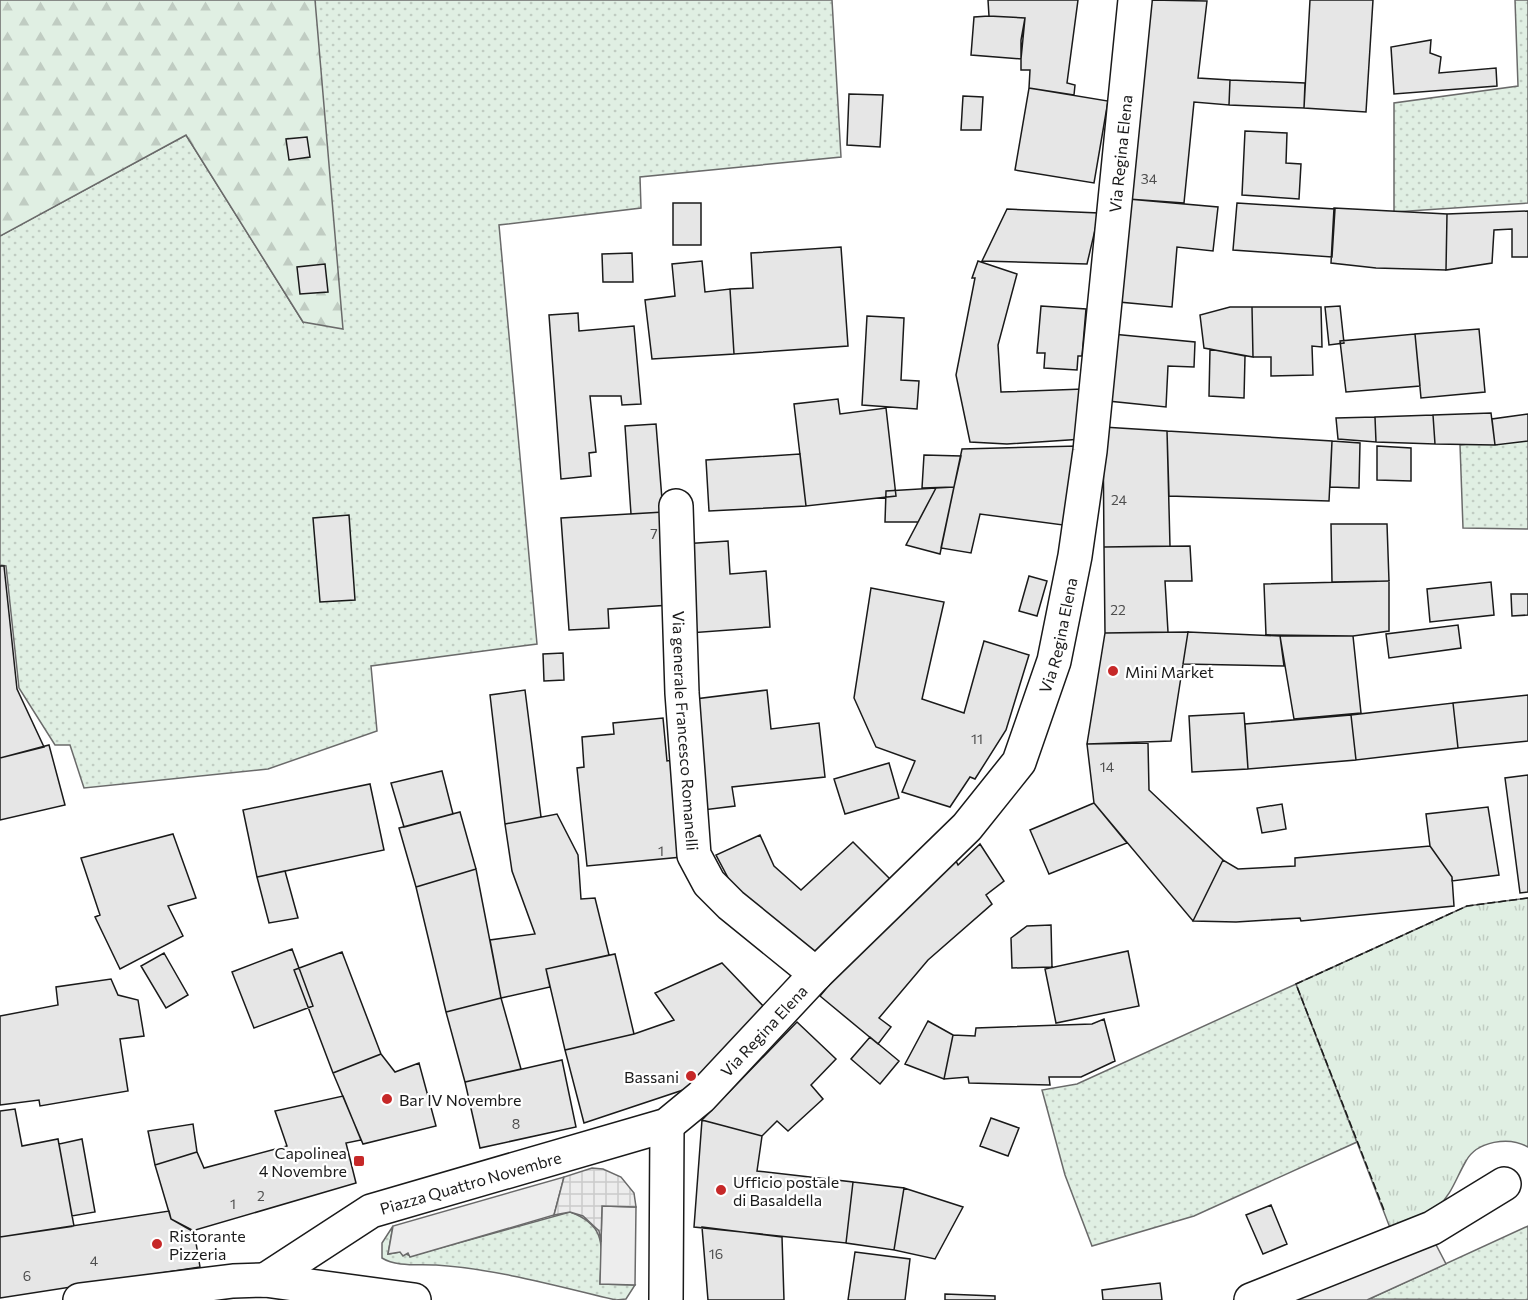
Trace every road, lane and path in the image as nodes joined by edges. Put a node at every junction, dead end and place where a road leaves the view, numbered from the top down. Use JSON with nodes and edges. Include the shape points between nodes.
{"nodes":[{"id":1,"x":1135,"y":0,"type":"edge"},
{"id":2,"x":676,"y":506,"type":"dead end"},
{"id":3,"x":816,"y":974,"type":"junction"},
{"id":4,"x":667,"y":1125,"type":"junction"},
{"id":5,"x":1504,"y":1184,"type":"dead end"},
{"id":6,"x":265,"y":1280,"type":"junction"},
{"id":7,"x":317,"y":1294,"type":"edge"},
{"id":8,"x":80,"y":1300,"type":"edge"},
{"id":9,"x":414,"y":1300,"type":"edge"},
{"id":10,"x":666,"y":1300,"type":"edge"},
{"id":11,"x":1251,"y":1300,"type":"edge"}],
"edges":[{"from":1,"to":3,"type":"street","name":"Via Regina Elena","via":[[1090,451],[1054,661],[1019,762],[967,827]]},
{"from":2,"to":3,"type":"street","name":"Via generale Francesco Romanelli","via":[[682,693],[694,855],[709,883],[731,905]]},
{"from":3,"to":4,"type":"street","name":"Via Regina Elena","via":[[701,1096]]},
{"from":4,"to":6,"type":"street","name":"Piazza Quattro Novembre","via":[[371,1211]]},
{"from":4,"to":10,"type":"street"},
{"from":5,"to":11,"type":"street","via":[[1432,1228]]},
{"from":6,"to":7,"type":"street"},
{"from":6,"to":8,"type":"street"},
{"from":7,"to":9,"type":"street"}]}
